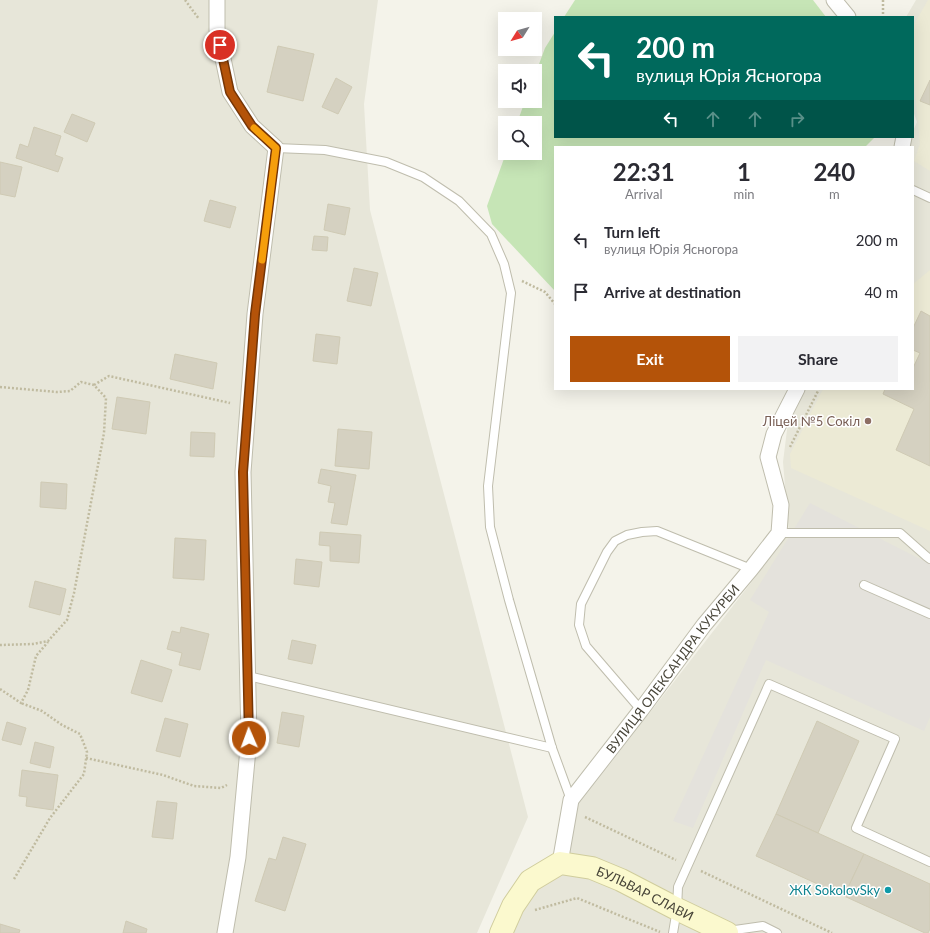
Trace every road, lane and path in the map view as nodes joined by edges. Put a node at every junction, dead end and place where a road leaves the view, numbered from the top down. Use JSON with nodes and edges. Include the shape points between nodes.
{"nodes":[{"id":1,"x":217,"y":0,"type":"edge"},
{"id":2,"x":834,"y":0,"type":"edge"},
{"id":3,"x":883,"y":0,"type":"edge"},
{"id":4,"x":847,"y":16,"type":"edge"},
{"id":5,"x":883,"y":16,"type":"edge"},
{"id":6,"x":276,"y":148,"type":"junction"},
{"id":7,"x":914,"y":190,"type":"edge"},
{"id":8,"x":930,"y":198,"type":"edge"},
{"id":9,"x":506,"y":272,"type":"junction"},
{"id":10,"x":554,"y":303,"type":"edge"},
{"id":11,"x":94,"y":385,"type":"junction"},
{"id":12,"x":0,"y":387,"type":"edge"},
{"id":13,"x":796,"y":390,"type":"edge"},
{"id":14,"x":818,"y":390,"type":"edge"},
{"id":15,"x":248,"y":407,"type":"junction"},
{"id":16,"x":789,"y":451,"type":"dead end"},
{"id":17,"x":779,"y":533,"type":"junction"},
{"id":18,"x":930,"y":559,"type":"edge"},
{"id":19,"x":751,"y":569,"type":"junction"},
{"id":20,"x":864,"y":585,"type":"dead end"},
{"id":21,"x":930,"y":614,"type":"edge"},
{"id":22,"x":48,"y":641,"type":"junction"},
{"id":23,"x":0,"y":646,"type":"edge"},
{"id":24,"x":248,"y":676,"type":"junction"},
{"id":25,"x":0,"y":689,"type":"edge"},
{"id":26,"x":21,"y":703,"type":"junction"},
{"id":27,"x":641,"y":710,"type":"junction"},
{"id":28,"x":552,"y":748,"type":"junction"},
{"id":29,"x":86,"y":758,"type":"junction"},
{"id":30,"x":246,"y":773,"type":"junction"},
{"id":31,"x":571,"y":800,"type":"junction"},
{"id":32,"x":930,"y":862,"type":"edge"},
{"id":33,"x":560,"y":863,"type":"junction"},
{"id":34,"x":14,"y":879,"type":"dead end"},
{"id":35,"x":677,"y":909,"type":"junction"},
{"id":36,"x":533,"y":911,"type":"dead end"},
{"id":37,"x":725,"y":932,"type":"edge"},
{"id":38,"x":225,"y":933,"type":"edge"},
{"id":39,"x":501,"y":933,"type":"edge"},
{"id":40,"x":663,"y":933,"type":"edge"},
{"id":41,"x":673,"y":933,"type":"edge"},
{"id":42,"x":777,"y":933,"type":"edge"}],
"edges":[{"from":1,"to":6,"type":"street","via":[[217,30],[230,92],[252,126]]},
{"from":2,"to":4,"type":"street"},
{"from":3,"to":5,"type":"path"},
{"from":6,"to":9,"type":"lane","via":[[325,150],[386,162],[423,178],[459,201],[491,234]]},
{"from":6,"to":15,"type":"street","via":[[255,314]]},
{"from":7,"to":8,"type":"lane"},
{"from":9,"to":10,"type":"path","via":[[545,292]]},
{"from":9,"to":28,"type":"lane","via":[[511,293],[488,486],[490,527]]},
{"from":11,"to":12,"type":"path","via":[[81,382],[70,391],[57,392]]},
{"from":11,"to":15,"type":"path","via":[[109,376]]},
{"from":11,"to":22,"type":"path","via":[[106,398],[104,433],[70,610],[67,620]]},
{"from":13,"to":17,"type":"street","via":[[774,434],[768,457],[781,505]]},
{"from":14,"to":16,"type":"path"},
{"from":15,"to":24,"type":"street","via":[[243,472]]},
{"from":17,"to":18,"type":"lane","via":[[900,533]]},
{"from":17,"to":19,"type":"street","name":"ВУЛИЦЯ ОЛЕКСАНДРА КУКУРБИ"},
{"from":19,"to":27,"type":"street","name":"ВУЛИЦЯ ОЛЕКСАНДРА КУКУРБИ","via":[[704,625]]},
{"from":19,"to":27,"type":"lane","via":[[657,531],[627,535],[615,541],[581,604],[579,625],[586,646]]},
{"from":20,"to":21,"type":"lane"},
{"from":22,"to":23,"type":"path"},
{"from":22,"to":26,"type":"path","via":[[36,656],[28,690]]},
{"from":24,"to":28,"type":"lane"},
{"from":24,"to":30,"type":"street","via":[[249,738]]},
{"from":25,"to":26,"type":"path"},
{"from":26,"to":29,"type":"path","via":[[42,711],[80,734],[87,752]]},
{"from":27,"to":31,"type":"street","name":"ВУЛИЦЯ ОЛЕКСАНДРА КУКУРБИ"},
{"from":28,"to":31,"type":"lane"},
{"from":29,"to":30,"type":"path","via":[[163,775],[194,786],[221,788]]},
{"from":29,"to":34,"type":"path","via":[[84,774],[50,818]]},
{"from":30,"to":38,"type":"street","via":[[238,858]]},
{"from":31,"to":33,"type":"street","name":"ВУЛИЦЯ ОЛЕКСАНДРА КУКУРБИ"},
{"from":32,"to":35,"type":"lane","via":[[856,828],[895,739],[769,684],[678,887]]},
{"from":33,"to":35,"type":"street","name":"БУЛЬВАР СЛАВИ","via":[[592,868]]},
{"from":33,"to":39,"type":"street","via":[[530,881],[513,906]]},
{"from":35,"to":37,"type":"street","name":"БУЛЬВАР СЛАВИ"},
{"from":35,"to":41,"type":"lane"},
{"from":36,"to":40,"type":"path","via":[[577,898]]},
{"from":37,"to":42,"type":"lane","via":[[763,926]]}]}
